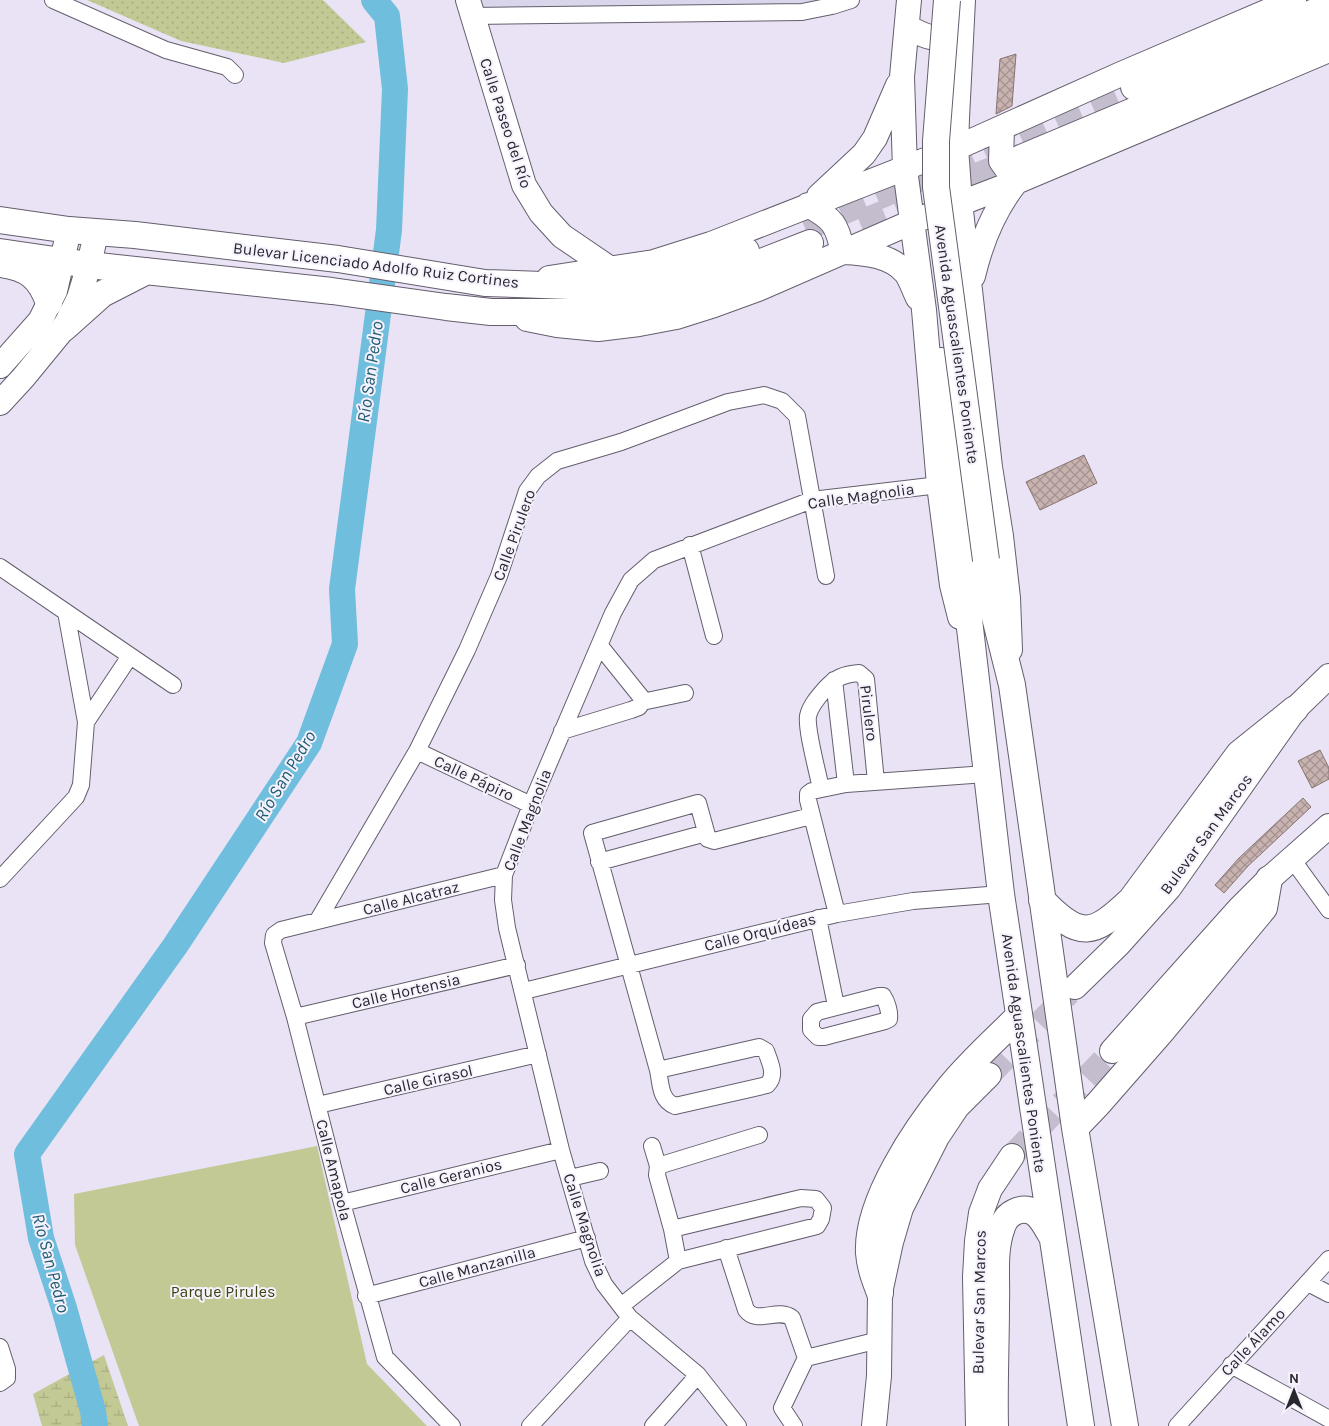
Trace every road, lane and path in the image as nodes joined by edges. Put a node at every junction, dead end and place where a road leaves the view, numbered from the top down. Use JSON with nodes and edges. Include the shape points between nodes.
{"nodes":[{"id":1,"x":53,"y":0,"type":"edge"},
{"id":2,"x":851,"y":0,"type":"edge"},
{"id":3,"x":909,"y":0,"type":"edge"},
{"id":4,"x":930,"y":0,"type":"edge"},
{"id":5,"x":947,"y":0,"type":"edge"},
{"id":6,"x":963,"y":0,"type":"edge"},
{"id":7,"x":1294,"y":0,"type":"edge"},
{"id":8,"x":1329,"y":6,"type":"edge"},
{"id":9,"x":470,"y":8,"type":"edge"},
{"id":10,"x":907,"y":27,"type":"junction"},
{"id":11,"x":1329,"y":29,"type":"edge"},
{"id":12,"x":961,"y":32,"type":"junction"},
{"id":13,"x":1329,"y":50,"type":"edge"},
{"id":14,"x":235,"y":75,"type":"dead end"},
{"id":15,"x":902,"y":76,"type":"junction"},
{"id":16,"x":1134,"y":87,"type":"tunnel mouth"},
{"id":17,"x":1002,"y":128,"type":"junction"},
{"id":18,"x":956,"y":148,"type":"junction"},
{"id":19,"x":904,"y":169,"type":"junction"},
{"id":20,"x":1019,"y":170,"type":"junction"},
{"id":21,"x":960,"y":202,"type":"junction"},
{"id":22,"x":0,"y":220,"type":"edge"},
{"id":23,"x":912,"y":222,"type":"junction"},
{"id":24,"x":808,"y":225,"type":"junction"},
{"id":25,"x":69,"y":230,"type":"junction"},
{"id":26,"x":96,"y":233,"type":"junction"},
{"id":27,"x":0,"y":252,"type":"edge"},
{"id":28,"x":843,"y":252,"type":"junction"},
{"id":29,"x":63,"y":261,"type":"junction"},
{"id":30,"x":0,"y":264,"type":"edge"},
{"id":31,"x":89,"y":265,"type":"junction"},
{"id":32,"x":148,"y":270,"type":"junction"},
{"id":33,"x":612,"y":270,"type":"junction"},
{"id":34,"x":515,"y":284,"type":"junction"},
{"id":35,"x":970,"y":290,"type":"junction"},
{"id":36,"x":49,"y":303,"type":"junction"},
{"id":37,"x":924,"y":310,"type":"junction"},
{"id":38,"x":491,"y":312,"type":"junction"},
{"id":39,"x":64,"y":328,"type":"junction"},
{"id":40,"x":0,"y":366,"type":"edge"},
{"id":41,"x":0,"y":403,"type":"edge"},
{"id":42,"x":939,"y":485,"type":"junction"},
{"id":43,"x":812,"y":500,"type":"junction"},
{"id":44,"x":690,"y":545,"type":"junction"},
{"id":45,"x":0,"y":568,"type":"edge"},
{"id":46,"x":826,"y":576,"type":"dead end"},
{"id":47,"x":66,"y":612,"type":"junction"},
{"id":48,"x":714,"y":636,"type":"dead end"},
{"id":49,"x":600,"y":646,"type":"junction"},
{"id":50,"x":130,"y":656,"type":"junction"},
{"id":51,"x":1329,"y":676,"type":"edge"},
{"id":52,"x":976,"y":679,"type":"junction"},
{"id":53,"x":834,"y":680,"type":"junction"},
{"id":54,"x":173,"y":685,"type":"dead end"},
{"id":55,"x":1012,"y":685,"type":"junction"},
{"id":56,"x":685,"y":693,"type":"dead end"},
{"id":57,"x":642,"y":702,"type":"junction"},
{"id":58,"x":1295,"y":709,"type":"junction"},
{"id":59,"x":86,"y":722,"type":"junction"},
{"id":60,"x":562,"y":731,"type":"junction"},
{"id":61,"x":417,"y":751,"type":"junction"},
{"id":62,"x":986,"y":774,"type":"junction"},
{"id":63,"x":876,"y":782,"type":"junction"},
{"id":64,"x":846,"y":784,"type":"junction"},
{"id":65,"x":822,"y":789,"type":"junction"},
{"id":66,"x":530,"y":805,"type":"junction"},
{"id":67,"x":811,"y":816,"type":"junction"},
{"id":68,"x":1329,"y":826,"type":"edge"},
{"id":69,"x":706,"y":833,"type":"junction"},
{"id":70,"x":1292,"y":859,"type":"junction"},
{"id":71,"x":599,"y":862,"type":"junction"},
{"id":72,"x":504,"y":875,"type":"junction"},
{"id":73,"x":1269,"y":879,"type":"junction"},
{"id":74,"x":0,"y":880,"type":"edge"},
{"id":75,"x":1001,"y":894,"type":"junction"},
{"id":76,"x":1042,"y":900,"type":"junction"},
{"id":77,"x":1329,"y":910,"type":"edge"},
{"id":78,"x":837,"y":914,"type":"junction"},
{"id":79,"x":818,"y":918,"type":"junction"},
{"id":80,"x":318,"y":920,"type":"junction"},
{"id":81,"x":517,"y":965,"type":"junction"},
{"id":82,"x":628,"y":966,"type":"junction"},
{"id":83,"x":1075,"y":987,"type":"tunnel mouth"},
{"id":84,"x":524,"y":991,"type":"junction"},
{"id":85,"x":836,"y":1006,"type":"dead end"},
{"id":86,"x":295,"y":1017,"type":"junction"},
{"id":87,"x":1018,"y":1017,"type":"junction"},
{"id":88,"x":1112,"y":1051,"type":"tunnel mouth"},
{"id":89,"x":538,"y":1054,"type":"junction"},
{"id":90,"x":658,"y":1070,"type":"junction"},
{"id":91,"x":990,"y":1075,"type":"tunnel mouth"},
{"id":92,"x":318,"y":1105,"type":"junction"},
{"id":93,"x":1075,"y":1128,"type":"junction"},
{"id":94,"x":759,"y":1134,"type":"dead end"},
{"id":95,"x":652,"y":1146,"type":"dead end"},
{"id":96,"x":562,"y":1150,"type":"junction"},
{"id":97,"x":1012,"y":1156,"type":"tunnel mouth"},
{"id":98,"x":658,"y":1166,"type":"junction"},
{"id":99,"x":600,"y":1171,"type":"dead end"},
{"id":100,"x":570,"y":1178,"type":"junction"},
{"id":101,"x":342,"y":1203,"type":"junction"},
{"id":102,"x":672,"y":1229,"type":"junction"},
{"id":103,"x":1051,"y":1235,"type":"junction"},
{"id":104,"x":587,"y":1238,"type":"junction"},
{"id":105,"x":726,"y":1248,"type":"junction"},
{"id":106,"x":1329,"y":1259,"type":"edge"},
{"id":107,"x":678,"y":1261,"type":"junction"},
{"id":108,"x":1308,"y":1283,"type":"junction"},
{"id":109,"x":880,"y":1293,"type":"junction"},
{"id":110,"x":1329,"y":1294,"type":"edge"},
{"id":111,"x":366,"y":1296,"type":"junction"},
{"id":112,"x":625,"y":1312,"type":"junction"},
{"id":113,"x":879,"y":1340,"type":"junction"},
{"id":114,"x":0,"y":1346,"type":"edge"},
{"id":115,"x":806,"y":1358,"type":"junction"},
{"id":116,"x":1231,"y":1365,"type":"junction"},
{"id":117,"x":698,"y":1375,"type":"junction"},
{"id":118,"x":3,"y":1381,"type":"edge"},
{"id":119,"x":1329,"y":1419,"type":"edge"},
{"id":120,"x":452,"y":1426,"type":"edge"},
{"id":121,"x":530,"y":1426,"type":"edge"},
{"id":122,"x":653,"y":1426,"type":"edge"},
{"id":123,"x":738,"y":1426,"type":"edge"},
{"id":124,"x":794,"y":1426,"type":"edge"},
{"id":125,"x":874,"y":1426,"type":"edge"},
{"id":126,"x":978,"y":1426,"type":"edge"},
{"id":127,"x":995,"y":1426,"type":"edge"},
{"id":128,"x":1081,"y":1426,"type":"edge"},
{"id":129,"x":1125,"y":1426,"type":"edge"},
{"id":130,"x":1177,"y":1426,"type":"edge"}],
"edges":[{"from":1,"to":14,"type":"street","via":[[166,50],[227,67]]},
{"from":2,"to":9,"type":"street","via":[[802,12]]},
{"from":3,"to":10,"type":"street","name":"Avenida Aguascalientes Poniente"},
{"from":4,"to":52,"type":"main road","name":"Avenida Aguascalientes Poniente","via":[[918,146],[919,190],[942,361]]},
{"from":5,"to":55,"type":"main road","name":"Avenida Aguascalientes Poniente","bridge":true,"via":[[936,141],[936,186],[991,601]]},
{"from":6,"to":12,"type":"street","name":"Avenida Aguascalientes Poniente"},
{"from":7,"to":17,"type":"street","name":"Bulevar Licenciado Adolfo Ruiz Cortines"},
{"from":8,"to":16,"type":"main road"},
{"from":9,"to":33,"type":"street","name":"Calle Paseo del Río","via":[[524,185],[541,213],[562,236]]},
{"from":10,"to":12,"type":"street","via":[[937,39]]},
{"from":10,"to":15,"type":"street","name":"Avenida Aguascalientes Poniente"},
{"from":11,"to":20,"type":"main road"},
{"from":12,"to":18,"type":"street","name":"Avenida Aguascalientes Poniente"},
{"from":13,"to":20,"type":"street","name":"Bulevar Licenciado Adolfo Ruiz Cortines"},
{"from":15,"to":19,"type":"street","name":"Avenida Aguascalientes Poniente"},
{"from":15,"to":24,"type":"street","via":[[875,138]]},
{"from":17,"to":18,"type":"street","name":"Bulevar Licenciado Adolfo Ruiz Cortines"},
{"from":17,"to":20,"type":"street","via":[[1000,161]]},
{"from":18,"to":19,"type":"street","name":"Bulevar Licenciado Adolfo Ruiz Cortines"},
{"from":18,"to":21,"type":"street","name":"Avenida Aguascalientes Poniente"},
{"from":19,"to":23,"type":"street","name":"Avenida Aguascalientes Poniente"},
{"from":19,"to":24,"type":"street","name":"Bulevar Licenciado Adolfo Ruiz Cortines"},
{"from":20,"to":21,"type":"street","name":"Bulevar Licenciado Adolfo Ruiz Cortines"},
{"from":20,"to":35,"type":"street","via":[[994,216]]},
{"from":21,"to":23,"type":"street","name":"Bulevar Licenciado Adolfo Ruiz Cortines"},
{"from":21,"to":35,"type":"street","name":"Avenida Aguascalientes Poniente"},
{"from":22,"to":25,"type":"main road","name":"Bulevar Licenciado Adolfo Ruiz Cortines"},
{"from":23,"to":28,"type":"street","name":"Bulevar Licenciado Adolfo Ruiz Cortines"},
{"from":23,"to":37,"type":"street","name":"Avenida Aguascalientes Poniente"},
{"from":24,"to":28,"type":"street","via":[[826,215],[834,224]]},
{"from":24,"to":33,"type":"street","name":"Bulevar Licenciado Adolfo Ruiz Cortines","via":[[711,244],[654,262]]},
{"from":24,"to":34,"type":"main road","name":"Bulevar Licenciado Adolfo Ruiz Cortines","via":[[698,267],[647,279],[597,287]]},
{"from":24,"to":38,"type":"main road","name":"Bulevar Licenciado Adolfo Ruiz Cortines","via":[[705,284],[625,306],[565,312]]},
{"from":25,"to":26,"type":"main road","name":"Bulevar Licenciado Adolfo Ruiz Cortines"},
{"from":25,"to":29,"type":"street"},
{"from":26,"to":31,"type":"street"},
{"from":26,"to":34,"type":"main road","name":"Bulevar Licenciado Adolfo Ruiz Cortines","via":[[338,260],[485,283]]},
{"from":27,"to":29,"type":"main road","name":"Bulevar Licenciado Adolfo Ruiz Cortines"},
{"from":28,"to":37,"type":"street","via":[[864,253],[896,264],[907,274]]},
{"from":28,"to":38,"type":"street","name":"Bulevar Licenciado Adolfo Ruiz Cortines","via":[[714,305],[640,324],[598,329]]},
{"from":29,"to":31,"type":"main road","name":"Bulevar Licenciado Adolfo Ruiz Cortines"},
{"from":29,"to":36,"type":"street"},
{"from":30,"to":36,"type":"main road","via":[[29,271],[44,290]]},
{"from":31,"to":32,"type":"main road","name":"Bulevar Licenciado Adolfo Ruiz Cortines"},
{"from":31,"to":39,"type":"street","via":[[79,298]]},
{"from":32,"to":38,"type":"main road","name":"Bulevar Licenciado Adolfo Ruiz Cortines"},
{"from":32,"to":39,"type":"main road","via":[[102,294]]},
{"from":33,"to":34,"type":"street","name":"Bulevar Licenciado Adolfo Ruiz Cortines"},
{"from":35,"to":37,"type":"street","via":[[954,273],[937,276],[930,281]]},
{"from":35,"to":55,"type":"street","name":"Avenida Aguascalientes Poniente","via":[[990,467],[1002,536]]},
{"from":36,"to":40,"type":"street","via":[[40,321]]},
{"from":37,"to":42,"type":"street","name":"Avenida Aguascalientes Poniente"},
{"from":39,"to":41,"type":"street"},
{"from":42,"to":43,"type":"street","name":"Calle Magnolia"},
{"from":42,"to":52,"type":"street","name":"Avenida Aguascalientes Poniente","via":[[952,584]]},
{"from":43,"to":44,"type":"street","name":"Calle Magnolia"},
{"from":43,"to":46,"type":"street","name":"Calle Pirulero"},
{"from":43,"to":61,"type":"street","name":"Calle Pirulero","via":[[797,416],[782,401],[764,395],[728,402],[622,442],[557,461],[538,476],[527,491],[499,576]]},
{"from":44,"to":48,"type":"street"},
{"from":44,"to":49,"type":"street","name":"Calle Magnolia","via":[[654,560],[631,580]]},
{"from":45,"to":47,"type":"street"},
{"from":47,"to":50,"type":"street"},
{"from":47,"to":59,"type":"street"},
{"from":49,"to":57,"type":"street"},
{"from":49,"to":60,"type":"street","name":"Calle Magnolia"},
{"from":50,"to":54,"type":"street"},
{"from":50,"to":59,"type":"street"},
{"from":51,"to":58,"type":"street","name":"Bulevar San Marcos"},
{"from":52,"to":62,"type":"main road","name":"Avenida Aguascalientes Poniente"},
{"from":53,"to":63,"type":"street","name":"Pirulero","via":[[859,673],[866,679]]},
{"from":53,"to":64,"type":"street","name":"Pirulero"},
{"from":53,"to":65,"type":"street","name":"Pirulero","via":[[816,699],[808,715]]},
{"from":55,"to":76,"type":"main road","name":"Avenida Aguascalientes Poniente"},
{"from":56,"to":57,"type":"street"},
{"from":57,"to":60,"type":"street","via":[[631,710]]},
{"from":58,"to":76,"type":"main road","via":[[1239,754],[1131,900],[1110,920],[1096,928],[1071,925]]},
{"from":58,"to":83,"type":"street","name":"Bulevar San Marcos","via":[[1169,888]]},
{"from":59,"to":74,"type":"street","via":[[81,786],[76,797]]},
{"from":60,"to":66,"type":"street","name":"Calle Magnolia"},
{"from":61,"to":66,"type":"street","name":"Calle Pápiro"},
{"from":61,"to":80,"type":"street","name":"Calle Pirulero"},
{"from":62,"to":63,"type":"street"},
{"from":62,"to":75,"type":"main road","name":"Avenida Aguascalientes Poniente"},
{"from":63,"to":64,"type":"street"},
{"from":64,"to":65,"type":"street"},
{"from":65,"to":67,"type":"street","via":[[808,794]]},
{"from":66,"to":72,"type":"street","name":"Calle Magnolia"},
{"from":67,"to":69,"type":"street","via":[[714,841],[708,839]]},
{"from":67,"to":78,"type":"street"},
{"from":68,"to":70,"type":"street"},
{"from":69,"to":71,"type":"street"},
{"from":69,"to":71,"type":"street","via":[[698,803],[592,833]]},
{"from":70,"to":73,"type":"street"},
{"from":70,"to":77,"type":"street"},
{"from":71,"to":82,"type":"street"},
{"from":72,"to":80,"type":"street","name":"Calle Alcatraz"},
{"from":72,"to":81,"type":"street","name":"Calle Magnolia","via":[[503,900]]},
{"from":73,"to":88,"type":"street"},
{"from":73,"to":93,"type":"main road","via":[[1264,908],[1161,1032]]},
{"from":75,"to":78,"type":"street","name":"Calle Orquídeas","via":[[913,901]]},
{"from":75,"to":87,"type":"main road","name":"Avenida Aguascalientes Poniente"},
{"from":76,"to":93,"type":"main road","name":"Avenida Aguascalientes Poniente"},
{"from":78,"to":79,"type":"street","name":"Calle Orquídeas"},
{"from":79,"to":82,"type":"street","name":"Calle Orquídeas"},
{"from":79,"to":85,"type":"street"},
{"from":80,"to":86,"type":"street","name":"Calle Amapola","via":[[274,935],[277,960]]},
{"from":81,"to":84,"type":"street","name":"Calle Magnolia"},
{"from":81,"to":86,"type":"street","name":"Calle Hortensia"},
{"from":82,"to":84,"type":"street","name":"Calle Orquídeas"},
{"from":82,"to":90,"type":"street"},
{"from":84,"to":89,"type":"street","name":"Calle Magnolia"},
{"from":86,"to":92,"type":"street","name":"Calle Amapola"},
{"from":87,"to":103,"type":"main road","name":"Avenida Aguascalientes Poniente"},
{"from":87,"to":109,"type":"main road","via":[[950,1086],[893,1171],[871,1226],[869,1252]]},
{"from":89,"to":92,"type":"street","name":"Calle Girasol"},
{"from":89,"to":96,"type":"street","name":"Calle Magnolia"},
{"from":90,"to":90,"type":"street","via":[[663,1097],[668,1104],[675,1106],[767,1085],[773,1074],[766,1051],[759,1046]]},
{"from":91,"to":109,"type":"street","via":[[957,1107],[916,1176],[901,1208]]},
{"from":92,"to":101,"type":"street","name":"Calle Amapola"},
{"from":93,"to":129,"type":"main road","name":"Avenida Aguascalientes Poniente"},
{"from":94,"to":98,"type":"street"},
{"from":95,"to":98,"type":"street"},
{"from":96,"to":100,"type":"street","name":"Calle Magnolia"},
{"from":96,"to":101,"type":"street","name":"Calle Geranios"},
{"from":97,"to":126,"type":"street","name":"Bulevar San Marcos","via":[[990,1189],[976,1241]]},
{"from":98,"to":102,"type":"street","via":[[656,1174]]},
{"from":99,"to":100,"type":"street"},
{"from":100,"to":104,"type":"street","name":"Calle Magnolia"},
{"from":101,"to":111,"type":"street","name":"Calle Amapola"},
{"from":102,"to":105,"type":"street","via":[[801,1198],[816,1199],[823,1208],[822,1219],[817,1226]]},
{"from":102,"to":107,"type":"street"},
{"from":103,"to":127,"type":"main road","via":[[1036,1214],[1024,1209],[1006,1218],[1002,1227],[996,1262]]},
{"from":103,"to":128,"type":"main road","name":"Avenida Aguascalientes Poniente"},
{"from":104,"to":111,"type":"street","name":"Calle Manzanilla"},
{"from":104,"to":112,"type":"street","name":"Calle Magnolia","via":[[604,1284]]},
{"from":105,"to":107,"type":"street"},
{"from":105,"to":115,"type":"street","via":[[746,1310],[755,1316],[788,1314]]},
{"from":106,"to":108,"type":"street","name":"Calle Álamo"},
{"from":107,"to":112,"type":"street"},
{"from":108,"to":110,"type":"street"},
{"from":108,"to":116,"type":"street","name":"Calle Álamo"},
{"from":109,"to":113,"type":"street"},
{"from":111,"to":120,"type":"street","name":"Calle Amapola","via":[[385,1357]]},
{"from":112,"to":117,"type":"street","name":"Calle Magnolia"},
{"from":112,"to":121,"type":"street"},
{"from":113,"to":115,"type":"street"},
{"from":113,"to":125,"type":"street"},
{"from":114,"to":118,"type":"street","via":[[6,1369]]},
{"from":115,"to":124,"type":"street","via":[[782,1408]]},
{"from":116,"to":119,"type":"street"},
{"from":116,"to":130,"type":"street","name":"Calle Álamo"},
{"from":117,"to":122,"type":"street"},
{"from":117,"to":123,"type":"street","name":"Calle Magnolia"}]}
